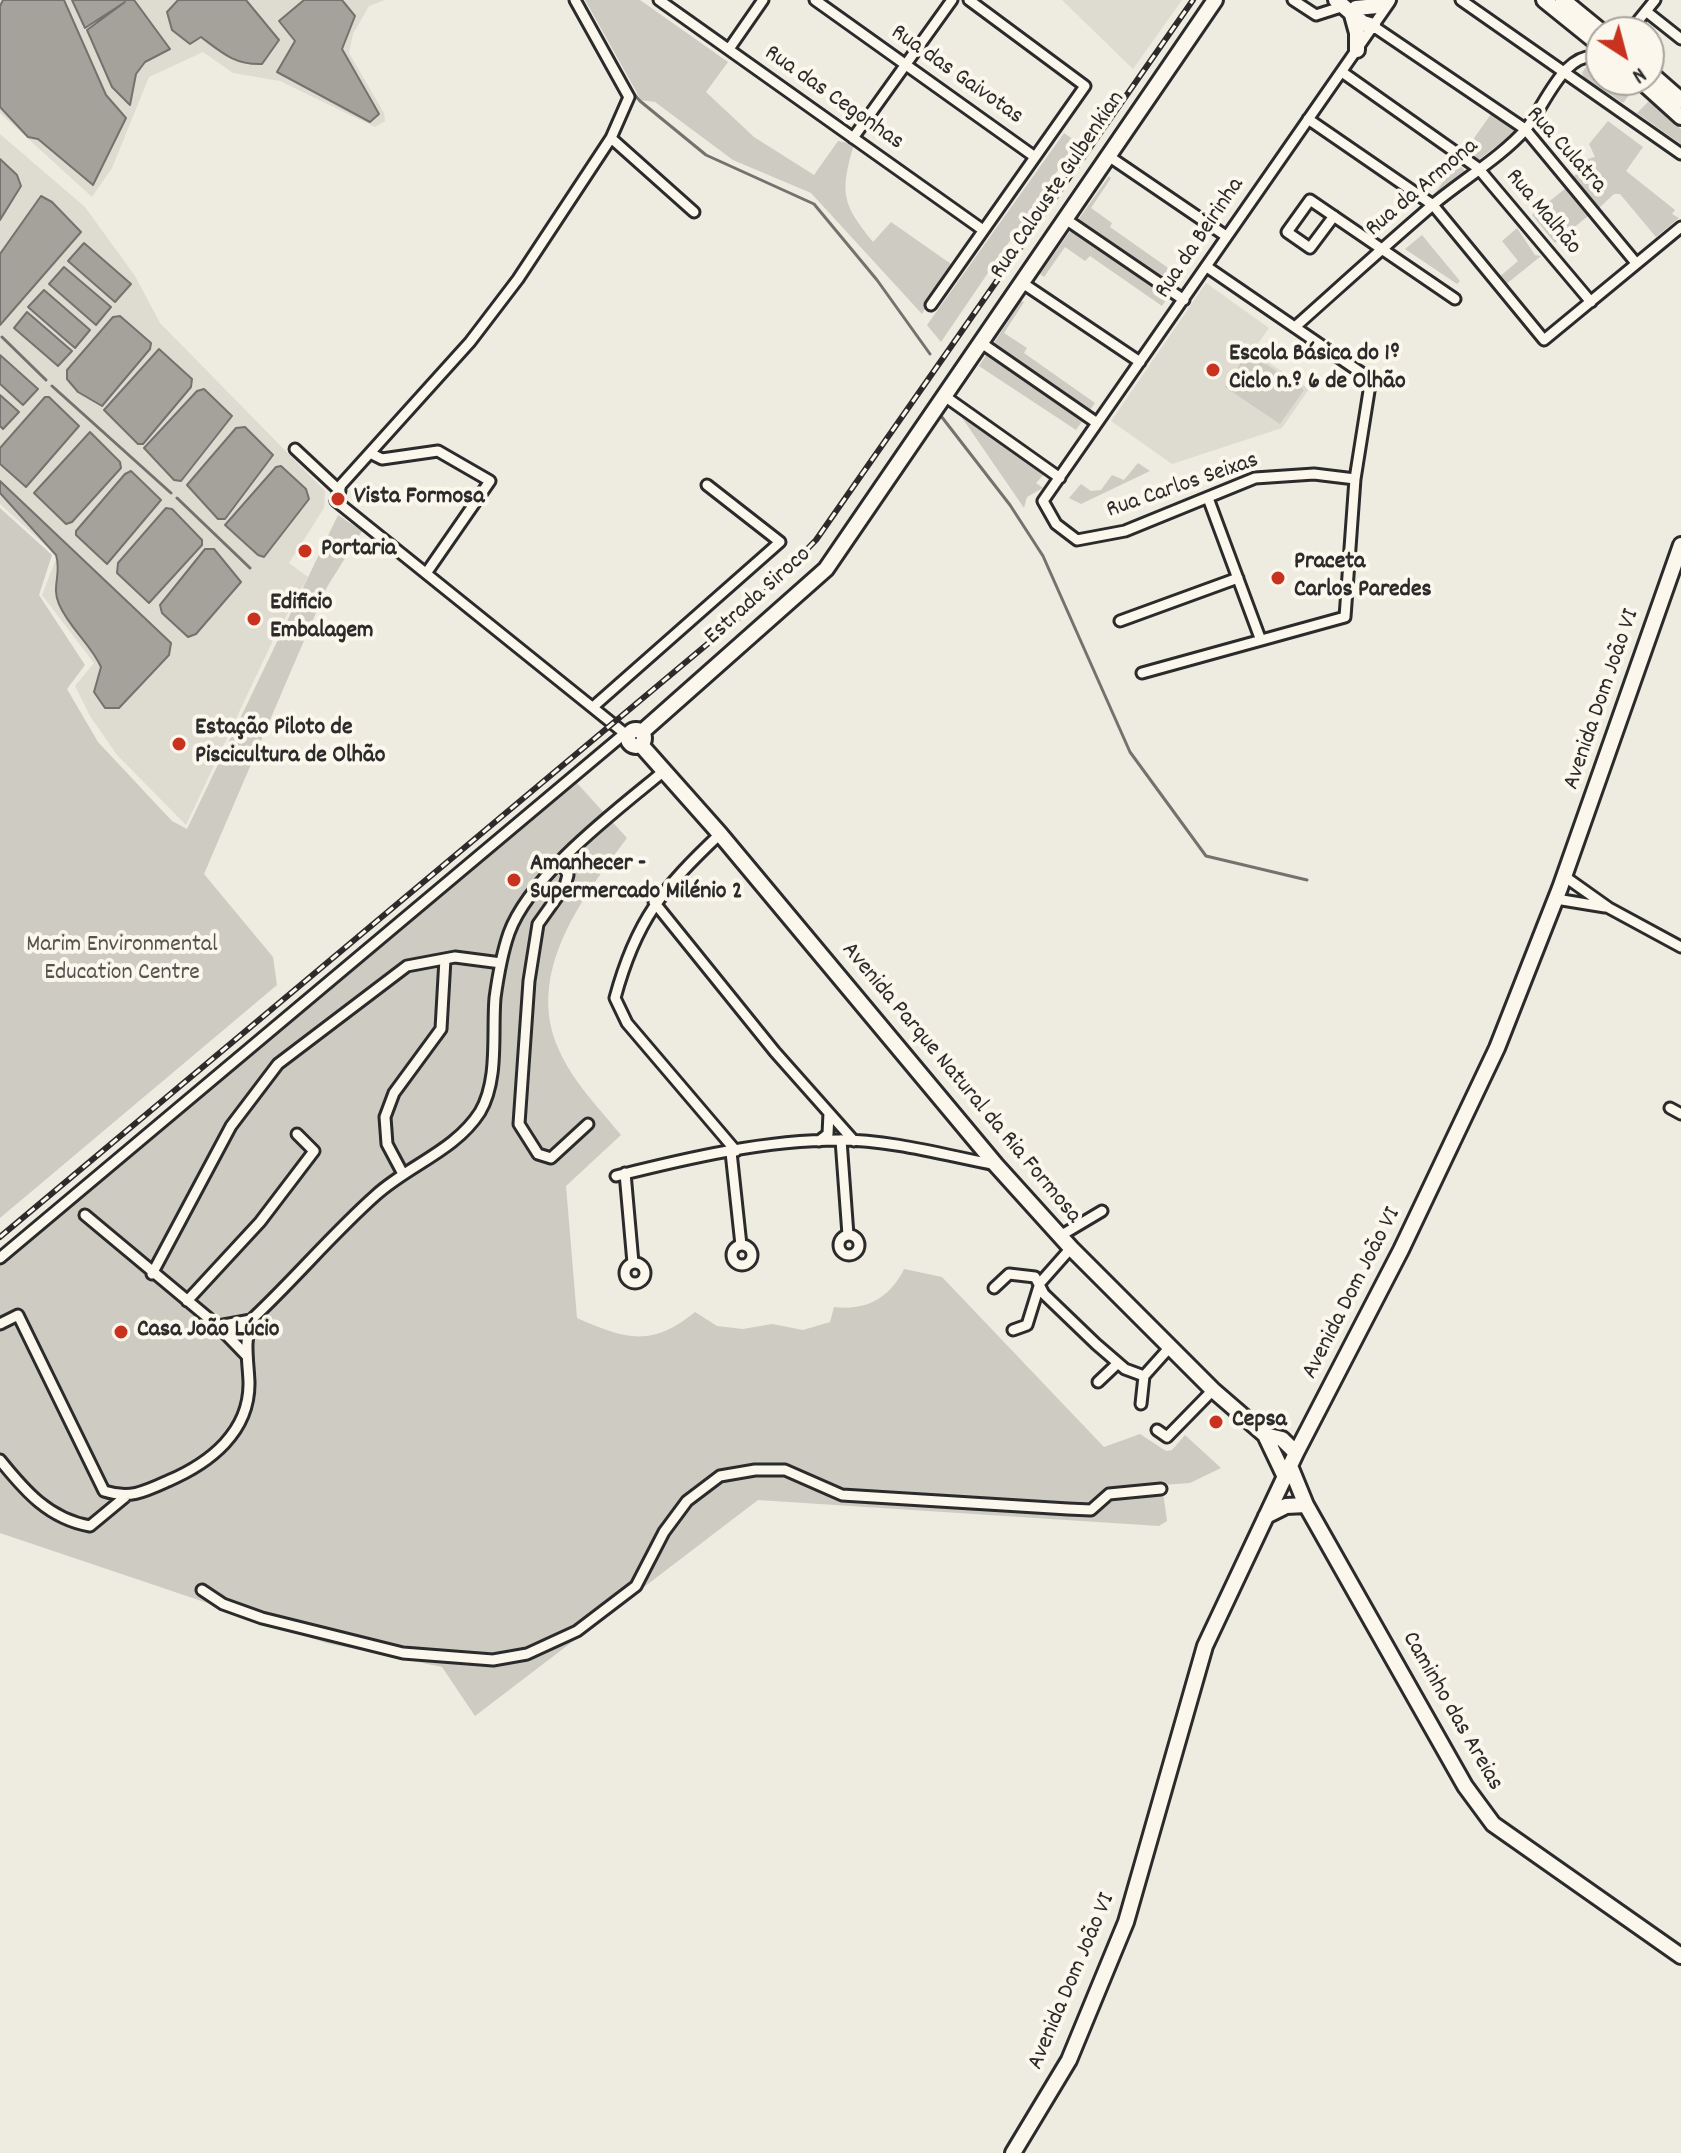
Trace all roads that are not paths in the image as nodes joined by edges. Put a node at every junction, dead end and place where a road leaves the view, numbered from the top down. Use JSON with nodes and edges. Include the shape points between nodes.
{"nodes":[{"id":1,"x":575,"y":0,"type":"edge"},
{"id":2,"x":659,"y":0,"type":"edge"},
{"id":3,"x":763,"y":0,"type":"edge"},
{"id":4,"x":815,"y":0,"type":"edge"},
{"id":5,"x":952,"y":0,"type":"edge"},
{"id":6,"x":969,"y":0,"type":"edge"},
{"id":7,"x":1215,"y":0,"type":"edge"},
{"id":8,"x":1293,"y":0,"type":"edge"},
{"id":9,"x":1390,"y":0,"type":"edge"},
{"id":10,"x":1461,"y":0,"type":"edge"},
{"id":11,"x":1544,"y":0,"type":"edge"},
{"id":12,"x":1563,"y":0,"type":"edge"},
{"id":13,"x":1655,"y":0,"type":"edge"},
{"id":14,"x":1347,"y":7,"type":"edge"},
{"id":15,"x":1647,"y":12,"type":"junction"},
{"id":16,"x":1643,"y":16,"type":"edge"},
{"id":17,"x":1585,"y":18,"type":"edge"},
{"id":18,"x":1373,"y":26,"type":"junction"},
{"id":19,"x":1585,"y":33,"type":"edge"},
{"id":20,"x":1681,"y":39,"type":"edge"},
{"id":21,"x":729,"y":49,"type":"junction"},
{"id":22,"x":1357,"y":50,"type":"junction"},
{"id":23,"x":1585,"y":58,"type":"edge"},
{"id":24,"x":906,"y":65,"type":"junction"},
{"id":25,"x":1342,"y":72,"type":"junction"},
{"id":26,"x":1564,"y":73,"type":"junction"},
{"id":27,"x":1658,"y":96,"type":"edge"},
{"id":28,"x":1681,"y":117,"type":"edge"},
{"id":29,"x":1308,"y":119,"type":"junction"},
{"id":30,"x":1525,"y":129,"type":"junction"},
{"id":31,"x":611,"y":138,"type":"junction"},
{"id":32,"x":853,"y":138,"type":"junction"},
{"id":33,"x":1681,"y":154,"type":"edge"},
{"id":34,"x":1106,"y":155,"type":"junction"},
{"id":35,"x":1035,"y":157,"type":"junction"},
{"id":36,"x":1478,"y":168,"type":"junction"},
{"id":37,"x":1433,"y":205,"type":"junction"},
{"id":38,"x":694,"y":212,"type":"dead end"},
{"id":39,"x":1334,"y":216,"type":"junction"},
{"id":40,"x":1064,"y":218,"type":"junction"},
{"id":41,"x":1681,"y":227,"type":"edge"},
{"id":42,"x":983,"y":230,"type":"junction"},
{"id":43,"x":1226,"y":236,"type":"junction"},
{"id":44,"x":1383,"y":249,"type":"junction"},
{"id":45,"x":1636,"y":263,"type":"junction"},
{"id":46,"x":1207,"y":267,"type":"junction"},
{"id":47,"x":1021,"y":282,"type":"junction"},
{"id":48,"x":1455,"y":299,"type":"dead end"},
{"id":49,"x":1184,"y":300,"type":"junction"},
{"id":50,"x":1591,"y":302,"type":"junction"},
{"id":51,"x":931,"y":305,"type":"dead end"},
{"id":52,"x":1296,"y":326,"type":"junction"},
{"id":53,"x":980,"y":342,"type":"junction"},
{"id":54,"x":1140,"y":362,"type":"junction"},
{"id":55,"x":942,"y":396,"type":"junction"},
{"id":56,"x":1097,"y":423,"type":"junction"},
{"id":57,"x":295,"y":449,"type":"dead end"},
{"id":58,"x":370,"y":453,"type":"junction"},
{"id":59,"x":1060,"y":478,"type":"junction"},
{"id":60,"x":1355,"y":479,"type":"junction"},
{"id":61,"x":707,"y":485,"type":"dead end"},
{"id":62,"x":340,"y":491,"type":"junction"},
{"id":63,"x":1208,"y":498,"type":"junction"},
{"id":64,"x":1043,"y":501,"type":"joint"},
{"id":65,"x":1681,"y":545,"type":"edge"},
{"id":66,"x":427,"y":572,"type":"junction"},
{"id":67,"x":1238,"y":578,"type":"junction"},
{"id":68,"x":1120,"y":621,"type":"dead end"},
{"id":69,"x":1260,"y":638,"type":"junction"},
{"id":70,"x":1142,"y":673,"type":"dead end"},
{"id":71,"x":593,"y":707,"type":"junction"},
{"id":72,"x":634,"y":737,"type":"junction"},
{"id":73,"x":664,"y":771,"type":"junction"},
{"id":74,"x":720,"y":834,"type":"junction"},
{"id":75,"x":561,"y":861,"type":"junction"},
{"id":76,"x":1564,"y":876,"type":"junction"},
{"id":77,"x":1556,"y":899,"type":"junction"},
{"id":78,"x":654,"y":902,"type":"junction"},
{"id":79,"x":1609,"y":908,"type":"junction"},
{"id":80,"x":1681,"y":947,"type":"edge"},
{"id":81,"x":445,"y":959,"type":"junction"},
{"id":82,"x":501,"y":963,"type":"junction"},
{"id":83,"x":1670,"y":1108,"type":"dead end"},
{"id":84,"x":829,"y":1113,"type":"junction"},
{"id":85,"x":1681,"y":1114,"type":"edge"},
{"id":86,"x":588,"y":1124,"type":"dead end"},
{"id":87,"x":297,"y":1134,"type":"dead end"},
{"id":88,"x":841,"y":1140,"type":"junction"},
{"id":89,"x":819,"y":1141,"type":"junction"},
{"id":90,"x":854,"y":1141,"type":"junction"},
{"id":91,"x":734,"y":1152,"type":"junction"},
{"id":92,"x":996,"y":1165,"type":"junction"},
{"id":93,"x":403,"y":1174,"type":"junction"},
{"id":94,"x":1102,"y":1211,"type":"dead end"},
{"id":95,"x":85,"y":1215,"type":"dead end"},
{"id":96,"x":848,"y":1235,"type":"dead end"},
{"id":97,"x":1060,"y":1236,"type":"junction"},
{"id":98,"x":741,"y":1245,"type":"dead end"},
{"id":99,"x":1071,"y":1248,"type":"junction"},
{"id":100,"x":0,"y":1258,"type":"edge"},
{"id":101,"x":633,"y":1263,"type":"dead end"},
{"id":102,"x":152,"y":1274,"type":"junction"},
{"id":103,"x":1040,"y":1283,"type":"junction"},
{"id":104,"x":994,"y":1288,"type":"dead end"},
{"id":105,"x":187,"y":1301,"type":"junction"},
{"id":106,"x":251,"y":1320,"type":"junction"},
{"id":107,"x":0,"y":1324,"type":"edge"},
{"id":108,"x":218,"y":1326,"type":"junction"},
{"id":109,"x":1013,"y":1330,"type":"dead end"},
{"id":110,"x":1170,"y":1347,"type":"junction"},
{"id":111,"x":246,"y":1355,"type":"junction"},
{"id":112,"x":1118,"y":1363,"type":"junction"},
{"id":113,"x":1144,"y":1376,"type":"junction"},
{"id":114,"x":1098,"y":1382,"type":"dead end"},
{"id":115,"x":1213,"y":1390,"type":"junction"},
{"id":116,"x":1141,"y":1404,"type":"dead end"},
{"id":117,"x":1312,"y":1423,"type":"junction"},
{"id":118,"x":1157,"y":1430,"type":"dead end"},
{"id":119,"x":1278,"y":1444,"type":"junction"},
{"id":120,"x":0,"y":1460,"type":"edge"},
{"id":121,"x":1288,"y":1471,"type":"junction"},
{"id":122,"x":1161,"y":1489,"type":"dead end"},
{"id":123,"x":125,"y":1497,"type":"junction"},
{"id":124,"x":1300,"y":1501,"type":"junction"},
{"id":125,"x":1266,"y":1516,"type":"junction"},
{"id":126,"x":202,"y":1590,"type":"dead end"},
{"id":127,"x":1681,"y":1956,"type":"edge"},
{"id":128,"x":1012,"y":2150,"type":"edge"}],
"edges":[{"from":1,"to":31,"type":"street","via":[[629,97]]},
{"from":2,"to":21,"type":"street","name":"Rua das Cegonhas"},
{"from":3,"to":21,"type":"street"},
{"from":4,"to":24,"type":"street","name":"Rua das Gaivotas"},
{"from":5,"to":24,"type":"street"},
{"from":6,"to":35,"type":"street","via":[[1085,86]]},
{"from":7,"to":34,"type":"street","name":"Rua Calouste Gulbenkian"},
{"from":8,"to":14,"type":"street","via":[[1316,15]]},
{"from":9,"to":14,"type":"street"},
{"from":9,"to":18,"type":"street","name":"Rua da Beirinha"},
{"from":10,"to":26,"type":"street"},
{"from":11,"to":19,"type":"street"},
{"from":12,"to":17,"type":"street"},
{"from":13,"to":15,"type":"street"},
{"from":14,"to":18,"type":"street"},
{"from":14,"to":22,"type":"street"},
{"from":15,"to":16,"type":"street"},
{"from":15,"to":20,"type":"street"},
{"from":18,"to":22,"type":"street","name":"Rua da Beirinha"},
{"from":18,"to":30,"type":"street","name":"Rua Culatra"},
{"from":21,"to":32,"type":"street","name":"Rua das Cegonhas"},
{"from":22,"to":25,"type":"street","name":"Rua da Beirinha"},
{"from":23,"to":26,"type":"street"},
{"from":24,"to":32,"type":"street"},
{"from":24,"to":35,"type":"street","name":"Rua das Gaivotas"},
{"from":25,"to":29,"type":"street","name":"Rua da Beirinha"},
{"from":25,"to":36,"type":"street","name":"Rua Malhão"},
{"from":26,"to":30,"type":"street","name":"Rua da Armona"},
{"from":26,"to":33,"type":"street"},
{"from":27,"to":28,"type":"street"},
{"from":29,"to":37,"type":"street"},
{"from":29,"to":43,"type":"street","name":"Rua da Beirinha"},
{"from":30,"to":36,"type":"street","name":"Rua da Armona"},
{"from":30,"to":45,"type":"street","name":"Rua Culatra"},
{"from":31,"to":38,"type":"street"},
{"from":31,"to":58,"type":"street","via":[[470,342]]},
{"from":32,"to":42,"type":"street","name":"Rua das Cegonhas"},
{"from":34,"to":40,"type":"street","name":"Rua Calouste Gulbenkian"},
{"from":34,"to":43,"type":"street"},
{"from":35,"to":42,"type":"street"},
{"from":36,"to":37,"type":"street","name":"Rua da Armona"},
{"from":36,"to":50,"type":"street","name":"Rua Malhão"},
{"from":37,"to":44,"type":"street","name":"Rua da Armona"},
{"from":37,"to":50,"type":"street","via":[[1544,340]]},
{"from":39,"to":39,"type":"street","via":[[1310,200],[1287,232],[1310,248]]},
{"from":39,"to":44,"type":"street"},
{"from":40,"to":47,"type":"street","name":"Rua Calouste Gulbenkian"},
{"from":40,"to":49,"type":"street"},
{"from":41,"to":45,"type":"street"},
{"from":42,"to":51,"type":"street"},
{"from":43,"to":46,"type":"street","name":"Rua da Beirinha"},
{"from":44,"to":48,"type":"street"},
{"from":44,"to":52,"type":"street","name":"Rua da Armona"},
{"from":45,"to":50,"type":"street"},
{"from":46,"to":49,"type":"street","name":"Rua da Beirinha"},
{"from":46,"to":52,"type":"street"},
{"from":47,"to":53,"type":"street","name":"Rua Calouste Gulbenkian"},
{"from":47,"to":54,"type":"street"},
{"from":49,"to":54,"type":"street","name":"Rua da Beirinha"},
{"from":52,"to":60,"type":"street","via":[[1363,374],[1369,391]]},
{"from":53,"to":55,"type":"street","name":"Rua Calouste Gulbenkian"},
{"from":53,"to":56,"type":"street"},
{"from":54,"to":56,"type":"street","name":"Rua da Beirinha"},
{"from":55,"to":59,"type":"street"},
{"from":55,"to":72,"type":"street","name":"Estrada Siroco","via":[[826,569]]},
{"from":56,"to":59,"type":"street","name":"Rua da Beirinha"},
{"from":57,"to":62,"type":"street"},
{"from":58,"to":62,"type":"street"},
{"from":58,"to":66,"type":"street","via":[[382,459],[438,451],[490,481]]},
{"from":59,"to":64,"type":"street","name":"Rua da Beirinha"},
{"from":60,"to":63,"type":"street","name":"Rua Carlos Seixas","via":[[1314,474],[1255,478]]},
{"from":60,"to":69,"type":"street","via":[[1345,617]]},
{"from":61,"to":71,"type":"street","via":[[780,542]]},
{"from":62,"to":66,"type":"street","via":[[336,501]]},
{"from":63,"to":64,"type":"street","name":"Rua Carlos Seixas","via":[[1125,531],[1077,540],[1056,524]]},
{"from":63,"to":67,"type":"street"},
{"from":65,"to":76,"type":"street","name":"Avenida Dom João VI"},
{"from":66,"to":71,"type":"street"},
{"from":67,"to":68,"type":"street"},
{"from":67,"to":69,"type":"street"},
{"from":69,"to":70,"type":"street"},
{"from":71,"to":72,"type":"street"},
{"from":72,"to":73,"type":"street","name":"Avenida Parque Natural da Ria Formosa"},
{"from":72,"to":100,"type":"street"},
{"from":73,"to":74,"type":"street","name":"Avenida Parque Natural da Ria Formosa"},
{"from":73,"to":75,"type":"street"},
{"from":74,"to":78,"type":"street"},
{"from":74,"to":92,"type":"street","name":"Avenida Parque Natural da Ria Formosa"},
{"from":75,"to":82,"type":"street","via":[[510,930]]},
{"from":75,"to":86,"type":"street","via":[[568,875],[565,886],[538,924],[519,1124],[538,1154],[551,1158]]},
{"from":76,"to":77,"type":"street","name":"Avenida Dom João VI"},
{"from":76,"to":79,"type":"street"},
{"from":77,"to":79,"type":"street"},
{"from":77,"to":117,"type":"street","name":"Avenida Dom João VI","via":[[1497,1048]]},
{"from":78,"to":84,"type":"street"},
{"from":78,"to":91,"type":"street","via":[[627,951],[615,998],[627,1023]]},
{"from":79,"to":80,"type":"street"},
{"from":81,"to":82,"type":"street"},
{"from":81,"to":93,"type":"street","via":[[441,1029],[394,1093],[385,1117],[387,1144]]},
{"from":81,"to":102,"type":"street","via":[[407,966],[278,1064],[231,1126]]},
{"from":82,"to":93,"type":"street","via":[[489,1090],[480,1111],[465,1131]]},
{"from":83,"to":85,"type":"street"},
{"from":84,"to":89,"type":"street","via":[[828,1134]]},
{"from":84,"to":90,"type":"street"},
{"from":87,"to":105,"type":"street","via":[[314,1151],[260,1222]]},
{"from":88,"to":89,"type":"street"},
{"from":88,"to":90,"type":"street"},
{"from":88,"to":96,"type":"street"},
{"from":89,"to":91,"type":"street"},
{"from":90,"to":92,"type":"street"},
{"from":91,"to":98,"type":"street"},
{"from":91,"to":101,"type":"street","via":[[621,1174]]},
{"from":92,"to":97,"type":"street","name":"Avenida Parque Natural da Ria Formosa"},
{"from":93,"to":106,"type":"street"},
{"from":94,"to":97,"type":"street"},
{"from":95,"to":102,"type":"street"},
{"from":97,"to":99,"type":"street","name":"Avenida Parque Natural da Ria Formosa"},
{"from":99,"to":103,"type":"street"},
{"from":99,"to":110,"type":"street","name":"Avenida Parque Natural da Ria Formosa"},
{"from":102,"to":105,"type":"street"},
{"from":103,"to":104,"type":"street","via":[[1035,1277],[1009,1274]]},
{"from":103,"to":109,"type":"street","via":[[1027,1325]]},
{"from":103,"to":112,"type":"street","via":[[1044,1294]]},
{"from":105,"to":108,"type":"street"},
{"from":106,"to":108,"type":"street"},
{"from":106,"to":111,"type":"street"},
{"from":107,"to":123,"type":"street","via":[[18,1315],[104,1491]]},
{"from":108,"to":111,"type":"street"},
{"from":110,"to":113,"type":"street"},
{"from":110,"to":115,"type":"street","name":"Avenida Parque Natural da Ria Formosa"},
{"from":111,"to":123,"type":"street","via":[[249,1385],[236,1434],[199,1468]]},
{"from":112,"to":113,"type":"street"},
{"from":112,"to":114,"type":"street"},
{"from":113,"to":116,"type":"street"},
{"from":115,"to":118,"type":"street","via":[[1167,1437]]},
{"from":115,"to":119,"type":"street","name":"Avenida Parque Natural da Ria Formosa"},
{"from":117,"to":119,"type":"street"},
{"from":117,"to":121,"type":"street","name":"Avenida Dom João VI"},
{"from":119,"to":121,"type":"street"},
{"from":119,"to":121,"type":"street","name":"Caminho das Areias"},
{"from":120,"to":123,"type":"street","via":[[33,1500],[71,1523],[90,1526]]},
{"from":121,"to":124,"type":"street","name":"Caminho das Areias"},
{"from":121,"to":124,"type":"street"},
{"from":121,"to":125,"type":"street","name":"Avenida Dom João VI"},
{"from":122,"to":126,"type":"street","via":[[1109,1494],[1091,1510],[842,1495],[785,1470],[720,1476],[687,1501],[636,1586],[577,1631],[527,1654],[493,1660],[403,1653],[262,1618]]},
{"from":124,"to":125,"type":"street"},
{"from":124,"to":127,"type":"street","name":"Caminho das Areias","via":[[1465,1786],[1493,1824]]},
{"from":125,"to":128,"type":"street","name":"Avenida Dom João VI","via":[[1205,1646],[1126,1922],[1069,2060]]}]}
